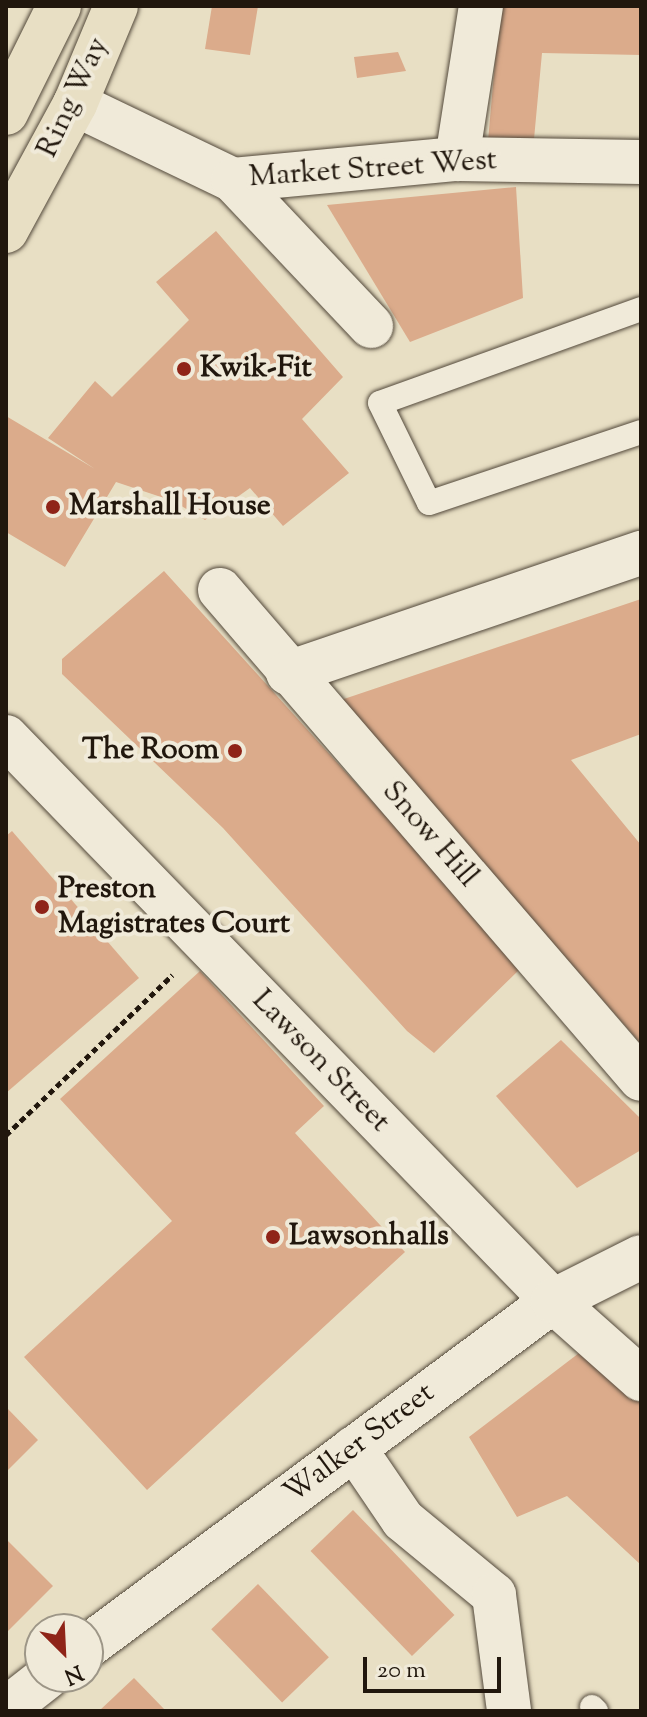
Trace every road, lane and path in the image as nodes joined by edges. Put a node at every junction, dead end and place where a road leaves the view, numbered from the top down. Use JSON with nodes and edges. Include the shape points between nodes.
{"nodes":[{"id":1,"x":59,"y":6,"type":"edge"},
{"id":2,"x":116,"y":6,"type":"edge"},
{"id":3,"x":481,"y":6,"type":"edge"},
{"id":4,"x":75,"y":104,"type":"junction"},
{"id":5,"x":6,"y":113,"type":"edge"},
{"id":6,"x":457,"y":159,"type":"junction"},
{"id":7,"x":641,"y":162,"type":"edge"},
{"id":8,"x":233,"y":180,"type":"junction"},
{"id":9,"x":6,"y":231,"type":"edge"},
{"id":10,"x":641,"y":309,"type":"edge"},
{"id":11,"x":371,"y":326,"type":"dead end"},
{"id":12,"x":641,"y":432,"type":"edge"},
{"id":13,"x":641,"y":553,"type":"edge"},
{"id":14,"x":220,"y":590,"type":"dead end"},
{"id":15,"x":288,"y":673,"type":"junction"},
{"id":16,"x":6,"y":737,"type":"edge"},
{"id":17,"x":168,"y":978,"type":"dead end"},
{"id":18,"x":641,"y":1079,"type":"edge"},
{"id":19,"x":6,"y":1135,"type":"edge"},
{"id":20,"x":641,"y":1257,"type":"edge"},
{"id":21,"x":553,"y":1301,"type":"junction"},
{"id":22,"x":641,"y":1379,"type":"edge"},
{"id":23,"x":354,"y":1448,"type":"junction"},
{"id":24,"x":104,"y":1634,"type":"edge"},
{"id":25,"x":509,"y":1711,"type":"edge"}],
"edges":[{"from":1,"to":5,"type":"highway","name":"Ring Way"},
{"from":2,"to":4,"type":"highway","name":"Ring Way"},
{"from":3,"to":6,"type":"street"},
{"from":4,"to":8,"type":"street","name":"Market Street West"},
{"from":4,"to":9,"type":"highway","name":"Ring Way"},
{"from":6,"to":7,"type":"street","name":"Market Street West"},
{"from":6,"to":8,"type":"street","name":"Market Street West"},
{"from":8,"to":11,"type":"street"},
{"from":10,"to":12,"type":"lane","via":[[380,403],[429,503]]},
{"from":13,"to":15,"type":"street"},
{"from":14,"to":15,"type":"street","name":"Snow Hill"},
{"from":15,"to":18,"type":"street","name":"Snow Hill"},
{"from":16,"to":21,"type":"street","name":"Lawson Street"},
{"from":17,"to":19,"type":"path"},
{"from":20,"to":21,"type":"street","name":"Walker Street"},
{"from":21,"to":22,"type":"street","name":"Lawson Street"},
{"from":21,"to":23,"type":"street","name":"Walker Street"},
{"from":23,"to":24,"type":"street","name":"Walker Street"},
{"from":23,"to":25,"type":"street","via":[[403,1520],[494,1595]]}]}
